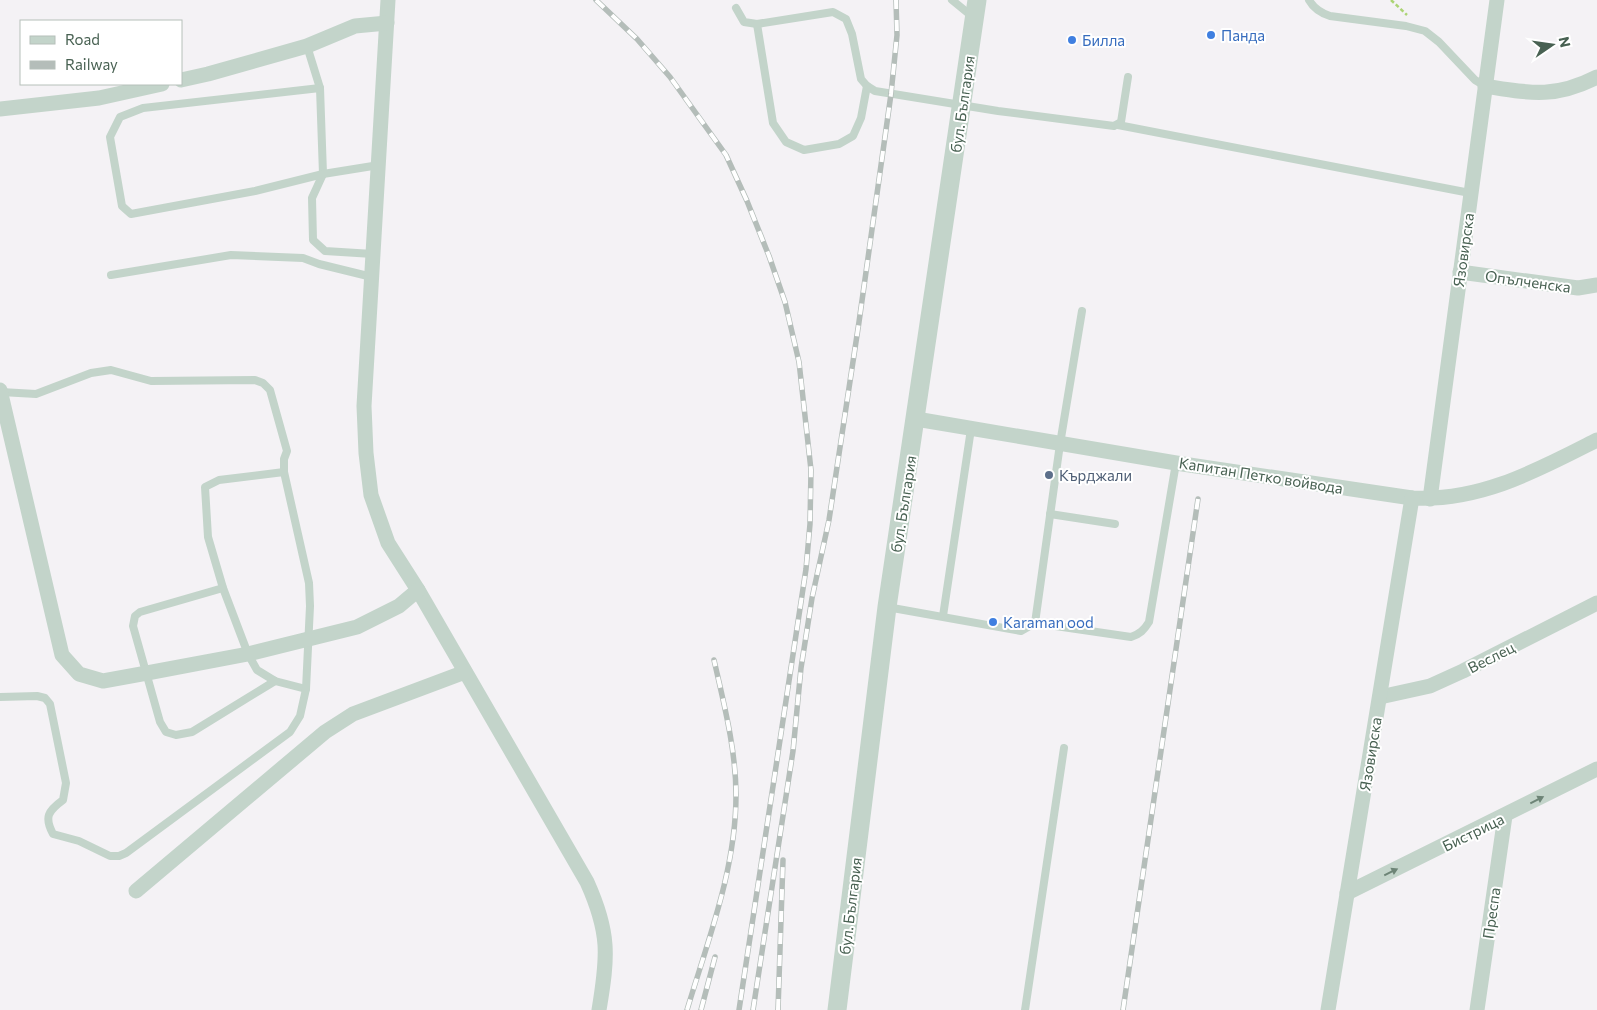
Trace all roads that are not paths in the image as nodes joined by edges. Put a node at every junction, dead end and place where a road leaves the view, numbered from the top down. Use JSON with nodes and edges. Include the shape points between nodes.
{"nodes":[{"id":1,"x":388,"y":0,"type":"edge"},
{"id":2,"x":952,"y":0,"type":"edge"},
{"id":3,"x":1310,"y":0,"type":"edge"},
{"id":4,"x":1497,"y":0,"type":"edge"},
{"id":5,"x":736,"y":8,"type":"dead end"},
{"id":6,"x":976,"y":9,"type":"edge"},
{"id":7,"x":387,"y":23,"type":"junction"},
{"id":8,"x":757,"y":24,"type":"junction"},
{"id":9,"x":307,"y":46,"type":"junction"},
{"id":10,"x":1128,"y":77,"type":"dead end"},
{"id":11,"x":1597,"y":77,"type":"edge"},
{"id":12,"x":182,"y":80,"type":"edge"},
{"id":13,"x":152,"y":85,"type":"edge"},
{"id":14,"x":867,"y":86,"type":"junction"},
{"id":15,"x":1485,"y":86,"type":"junction"},
{"id":16,"x":123,"y":88,"type":"edge"},
{"id":17,"x":320,"y":88,"type":"junction"},
{"id":18,"x":962,"y":106,"type":"junction"},
{"id":19,"x":0,"y":110,"type":"edge"},
{"id":20,"x":1118,"y":125,"type":"junction"},
{"id":21,"x":378,"y":165,"type":"junction"},
{"id":22,"x":323,"y":174,"type":"junction"},
{"id":23,"x":1470,"y":193,"type":"junction"},
{"id":24,"x":373,"y":254,"type":"junction"},
{"id":25,"x":1460,"y":272,"type":"junction"},
{"id":26,"x":110,"y":275,"type":"dead end"},
{"id":27,"x":372,"y":277,"type":"junction"},
{"id":28,"x":1597,"y":285,"type":"edge"},
{"id":29,"x":1082,"y":312,"type":"dead end"},
{"id":30,"x":0,"y":391,"type":"edge"},
{"id":31,"x":916,"y":419,"type":"junction"},
{"id":32,"x":971,"y":429,"type":"junction"},
{"id":33,"x":1597,"y":440,"type":"edge"},
{"id":34,"x":1060,"y":444,"type":"junction"},
{"id":35,"x":1176,"y":463,"type":"junction"},
{"id":36,"x":284,"y":472,"type":"junction"},
{"id":37,"x":1412,"y":498,"type":"junction"},
{"id":38,"x":1430,"y":499,"type":"junction"},
{"id":39,"x":1050,"y":514,"type":"junction"},
{"id":40,"x":1115,"y":524,"type":"dead end"},
{"id":41,"x":223,"y":588,"type":"junction"},
{"id":42,"x":418,"y":590,"type":"junction"},
{"id":43,"x":1597,"y":603,"type":"edge"},
{"id":44,"x":887,"y":607,"type":"junction"},
{"id":45,"x":942,"y":616,"type":"junction"},
{"id":46,"x":1035,"y":623,"type":"junction"},
{"id":47,"x":310,"y":640,"type":"junction"},
{"id":48,"x":248,"y":654,"type":"junction"},
{"id":49,"x":465,"y":672,"type":"junction"},
{"id":50,"x":146,"y":674,"type":"junction"},
{"id":51,"x":275,"y":681,"type":"junction"},
{"id":52,"x":306,"y":689,"type":"junction"},
{"id":53,"x":0,"y":697,"type":"edge"},
{"id":54,"x":1380,"y":697,"type":"junction"},
{"id":55,"x":1064,"y":748,"type":"dead end"},
{"id":56,"x":1597,"y":769,"type":"edge"},
{"id":57,"x":1505,"y":816,"type":"junction"},
{"id":58,"x":136,"y":891,"type":"dead end"},
{"id":59,"x":1347,"y":893,"type":"junction"},
{"id":60,"x":599,"y":1010,"type":"edge"},
{"id":61,"x":837,"y":1010,"type":"edge"},
{"id":62,"x":1025,"y":1010,"type":"edge"},
{"id":63,"x":1328,"y":1010,"type":"edge"},
{"id":64,"x":1477,"y":1010,"type":"edge"}],
"edges":[{"from":1,"to":7,"type":"street"},
{"from":2,"to":6,"type":"lane"},
{"from":3,"to":15,"type":"lane","via":[[1312,6],[1330,16],[1406,26],[1424,32]]},
{"from":4,"to":15,"type":"street","name":"Язовирска"},
{"from":5,"to":8,"type":"lane","via":[[744,22]]},
{"from":6,"to":18,"type":"street","name":"бул. България"},
{"from":7,"to":9,"type":"street","via":[[355,26]]},
{"from":7,"to":21,"type":"street"},
{"from":8,"to":14,"type":"lane","via":[[833,12],[846,19],[861,79]]},
{"from":8,"to":14,"type":"lane","via":[[773,123],[786,142],[804,150],[839,144],[853,136],[861,118]]},
{"from":9,"to":12,"type":"street"},
{"from":9,"to":17,"type":"lane"},
{"from":10,"to":20,"type":"lane"},
{"from":11,"to":15,"type":"street","via":[[1544,94]]},
{"from":13,"to":16,"type":"street"},
{"from":14,"to":18,"type":"lane","via":[[875,91]]},
{"from":15,"to":23,"type":"street","name":"Язовирска"},
{"from":16,"to":19,"type":"street","via":[[99,98]]},
{"from":17,"to":22,"type":"lane"},
{"from":17,"to":22,"type":"lane","via":[[143,108],[120,117],[110,137],[122,206],[131,214],[255,191]]},
{"from":18,"to":20,"type":"lane"},
{"from":18,"to":31,"type":"street","name":"бул. България"},
{"from":20,"to":23,"type":"lane"},
{"from":21,"to":22,"type":"lane"},
{"from":21,"to":24,"type":"street"},
{"from":22,"to":24,"type":"lane","via":[[312,198],[313,240],[325,251]]},
{"from":23,"to":25,"type":"street","name":"Язовирска"},
{"from":24,"to":27,"type":"street"},
{"from":25,"to":28,"type":"street","name":"Опълченска","via":[[1578,288]]},
{"from":25,"to":38,"type":"street","name":"Язовирска"},
{"from":26,"to":27,"type":"lane","via":[[231,255],[303,258]]},
{"from":27,"to":42,"type":"street","via":[[364,406],[371,495],[388,543]]},
{"from":29,"to":34,"type":"lane"},
{"from":30,"to":36,"type":"lane","via":[[36,394],[91,373],[112,370],[151,381],[255,380],[270,390],[287,451]]},
{"from":30,"to":50,"type":"street","via":[[62,654],[79,674],[103,681]]},
{"from":31,"to":32,"type":"street","name":"Капитан Петко войвода"},
{"from":31,"to":44,"type":"street","name":"бул. България"},
{"from":32,"to":34,"type":"street","name":"Капитан Петко войвода"},
{"from":32,"to":45,"type":"lane"},
{"from":33,"to":38,"type":"street","name":"Капитан Петко войвода","via":[[1517,480],[1478,492]]},
{"from":34,"to":35,"type":"street","name":"Капитан Петко войвода"},
{"from":34,"to":39,"type":"lane"},
{"from":35,"to":37,"type":"street","name":"Капитан Петко войвода"},
{"from":35,"to":46,"type":"lane","via":[[1149,622],[1144,629],[1131,637]]},
{"from":36,"to":41,"type":"lane","via":[[219,480],[205,487],[208,537]]},
{"from":36,"to":47,"type":"lane","via":[[310,583]]},
{"from":37,"to":38,"type":"street","name":"Капитан Петко войвода"},
{"from":37,"to":54,"type":"street","name":"Язовирска"},
{"from":39,"to":40,"type":"lane"},
{"from":39,"to":46,"type":"lane"},
{"from":41,"to":48,"type":"lane"},
{"from":41,"to":50,"type":"lane","via":[[134,616],[133,626]]},
{"from":42,"to":47,"type":"street","via":[[398,606],[357,627]]},
{"from":42,"to":49,"type":"street"},
{"from":43,"to":54,"type":"street","name":"Веслец","via":[[1430,686]]},
{"from":44,"to":45,"type":"lane"},
{"from":44,"to":61,"type":"street","name":"бул. България"},
{"from":45,"to":46,"type":"lane","via":[[1021,631]]},
{"from":47,"to":48,"type":"street"},
{"from":47,"to":52,"type":"lane"},
{"from":48,"to":50,"type":"street"},
{"from":48,"to":51,"type":"lane","via":[[257,670]]},
{"from":49,"to":58,"type":"street","via":[[352,714],[325,732]]},
{"from":49,"to":60,"type":"street","via":[[598,905],[606,949]]},
{"from":50,"to":51,"type":"lane","via":[[160,722],[166,732],[176,735],[192,732]]},
{"from":51,"to":52,"type":"lane"},
{"from":52,"to":53,"type":"lane","via":[[300,716],[290,732],[119,856],[110,856],[53,834],[48,816],[62,800],[66,783],[50,704],[37,696]]},
{"from":54,"to":59,"type":"street","name":"Язовирска"},
{"from":55,"to":62,"type":"lane"},
{"from":57,"to":56,"type":"street","name":"Бистрица","one_way":true},
{"from":59,"to":57,"type":"street","name":"Бистрица","one_way":true},
{"from":57,"to":64,"type":"street","name":"Преспа"},
{"from":59,"to":63,"type":"street","name":"Язовирска"}]}
